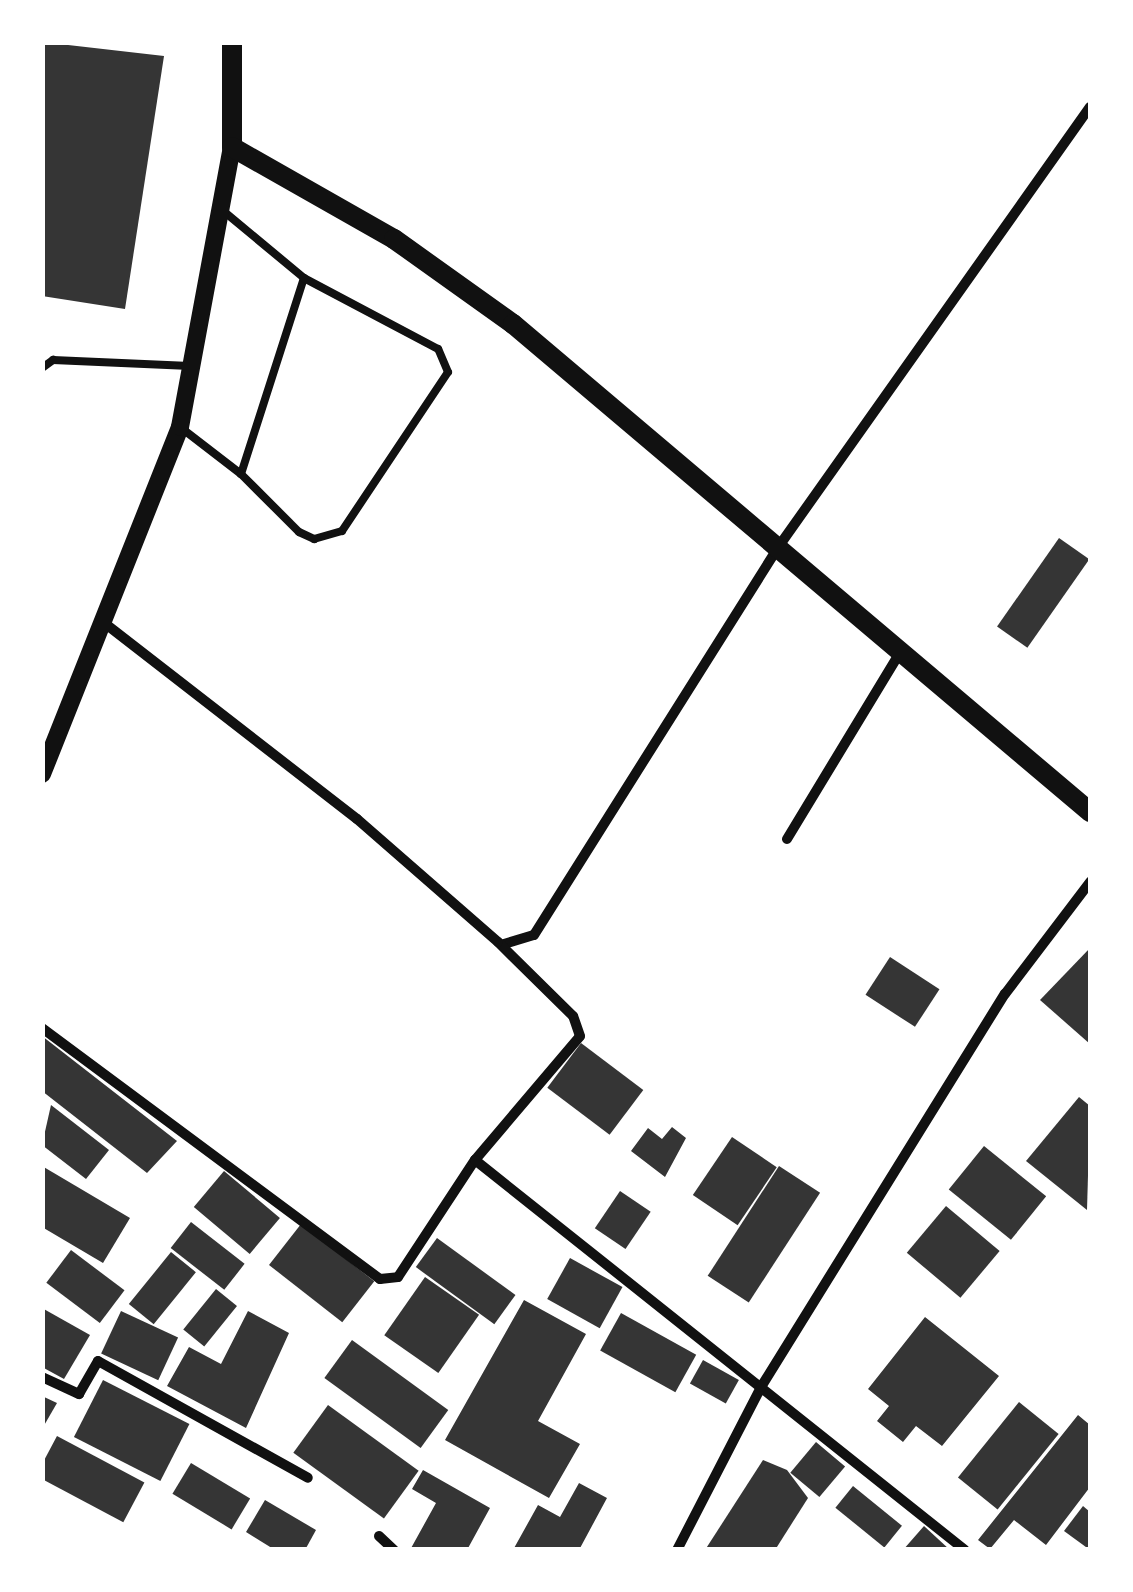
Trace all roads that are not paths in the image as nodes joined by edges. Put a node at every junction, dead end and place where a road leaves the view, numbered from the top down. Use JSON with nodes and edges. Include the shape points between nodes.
{"nodes":[{"id":1,"x":232,"y":42,"type":"edge"},
{"id":2,"x":1090,"y":107,"type":"edge"},
{"id":3,"x":232,"y":147,"type":"junction"},
{"id":4,"x":222,"y":210,"type":"junction"},
{"id":5,"x":304,"y":278,"type":"junction"},
{"id":6,"x":194,"y":366,"type":"junction"},
{"id":7,"x":42,"y":368,"type":"edge"},
{"id":8,"x":180,"y":426,"type":"junction"},
{"id":9,"x":242,"y":474,"type":"junction"},
{"id":10,"x":780,"y":546,"type":"junction"},
{"id":11,"x":107,"y":625,"type":"junction"},
{"id":12,"x":901,"y":650,"type":"junction"},
{"id":13,"x":42,"y":774,"type":"edge"},
{"id":14,"x":1090,"y":812,"type":"edge"},
{"id":15,"x":787,"y":840,"type":"dead end"},
{"id":16,"x":1090,"y":882,"type":"edge"},
{"id":17,"x":498,"y":942,"type":"junction"},
{"id":18,"x":42,"y":1028,"type":"edge"},
{"id":19,"x":476,"y":1160,"type":"junction"},
{"id":20,"x":42,"y":1377,"type":"edge"},
{"id":21,"x":760,"y":1387,"type":"junction"},
{"id":22,"x":308,"y":1478,"type":"dead end"},
{"id":23,"x":379,"y":1536,"type":"dead end"},
{"id":24,"x":394,"y":1550,"type":"edge"},
{"id":25,"x":677,"y":1550,"type":"edge"},
{"id":26,"x":965,"y":1550,"type":"edge"}],
"edges":[{"from":1,"to":3,"type":"main road"},
{"from":2,"to":10,"type":"street"},
{"from":3,"to":4,"type":"street"},
{"from":3,"to":10,"type":"main road","via":[[379,230],[499,313]]},
{"from":4,"to":5,"type":"lane"},
{"from":4,"to":6,"type":"street"},
{"from":5,"to":9,"type":"lane"},
{"from":5,"to":9,"type":"lane","via":[[438,349],[448,372],[342,531],[314,539],[299,532]]},
{"from":6,"to":7,"type":"lane","via":[[53,360]]},
{"from":6,"to":8,"type":"street"},
{"from":8,"to":9,"type":"lane"},
{"from":8,"to":11,"type":"street"},
{"from":10,"to":12,"type":"main road"},
{"from":10,"to":17,"type":"street","via":[[534,935],[511,947]]},
{"from":11,"to":13,"type":"street"},
{"from":11,"to":17,"type":"street","via":[[358,819]]},
{"from":12,"to":14,"type":"main road"},
{"from":12,"to":15,"type":"street"},
{"from":16,"to":21,"type":"street","via":[[1004,994]]},
{"from":17,"to":19,"type":"street","via":[[573,1016],[580,1036]]},
{"from":18,"to":19,"type":"street","via":[[380,1278],[398,1277]]},
{"from":19,"to":21,"type":"street"},
{"from":20,"to":22,"type":"street","via":[[79,1394],[98,1362]]},
{"from":21,"to":25,"type":"street"},
{"from":21,"to":26,"type":"street"},
{"from":23,"to":24,"type":"street"}]}
